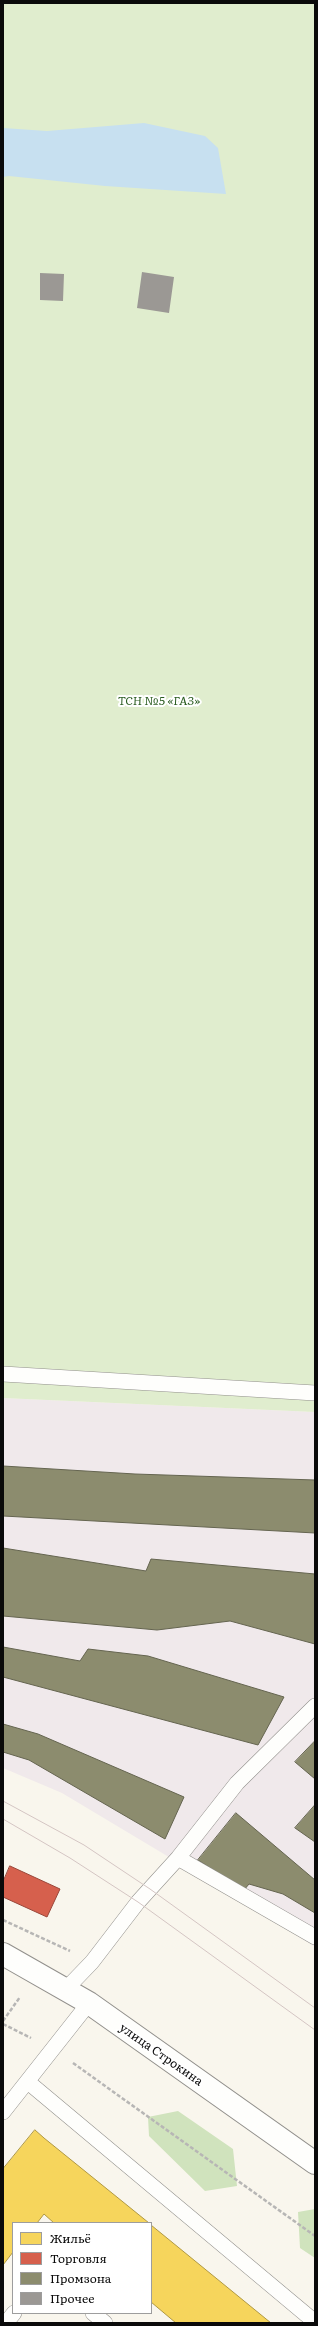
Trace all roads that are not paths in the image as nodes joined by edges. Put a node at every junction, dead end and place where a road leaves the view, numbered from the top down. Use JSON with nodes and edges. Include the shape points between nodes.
{"nodes":[{"id":1,"x":3,"y":1374,"type":"edge"},
{"id":2,"x":315,"y":1393,"type":"edge"},
{"id":3,"x":315,"y":1706,"type":"edge"},
{"id":4,"x":178,"y":1858,"type":"junction"},
{"id":5,"x":315,"y":1937,"type":"edge"},
{"id":6,"x":3,"y":1954,"type":"edge"},
{"id":7,"x":66,"y":1989,"type":"junction"},
{"id":8,"x":89,"y":2004,"type":"junction"},
{"id":9,"x":28,"y":2082,"type":"junction"},
{"id":10,"x":3,"y":2112,"type":"edge"},
{"id":11,"x":315,"y":2163,"type":"edge"},
{"id":12,"x":13,"y":2314,"type":"edge"},
{"id":13,"x":94,"y":2314,"type":"edge"},
{"id":14,"x":315,"y":2322,"type":"edge"},
{"id":15,"x":6,"y":2323,"type":"edge"},
{"id":16,"x":105,"y":2323,"type":"edge"}],
"edges":[{"from":1,"to":2,"type":"lane"},
{"from":3,"to":4,"type":"lane","via":[[237,1783]]},
{"from":4,"to":5,"type":"lane"},
{"from":4,"to":7,"type":"lane","via":[[138,1902],[92,1962]]},
{"from":6,"to":7,"type":"street","name":"улица Строкина"},
{"from":7,"to":8,"type":"street","name":"улица Строкина"},
{"from":8,"to":9,"type":"lane"},
{"from":8,"to":11,"type":"street","name":"улица Строкина"},
{"from":9,"to":10,"type":"lane"},
{"from":9,"to":14,"type":"lane"},
{"from":12,"to":15,"type":"lane"},
{"from":13,"to":16,"type":"lane"}]}
